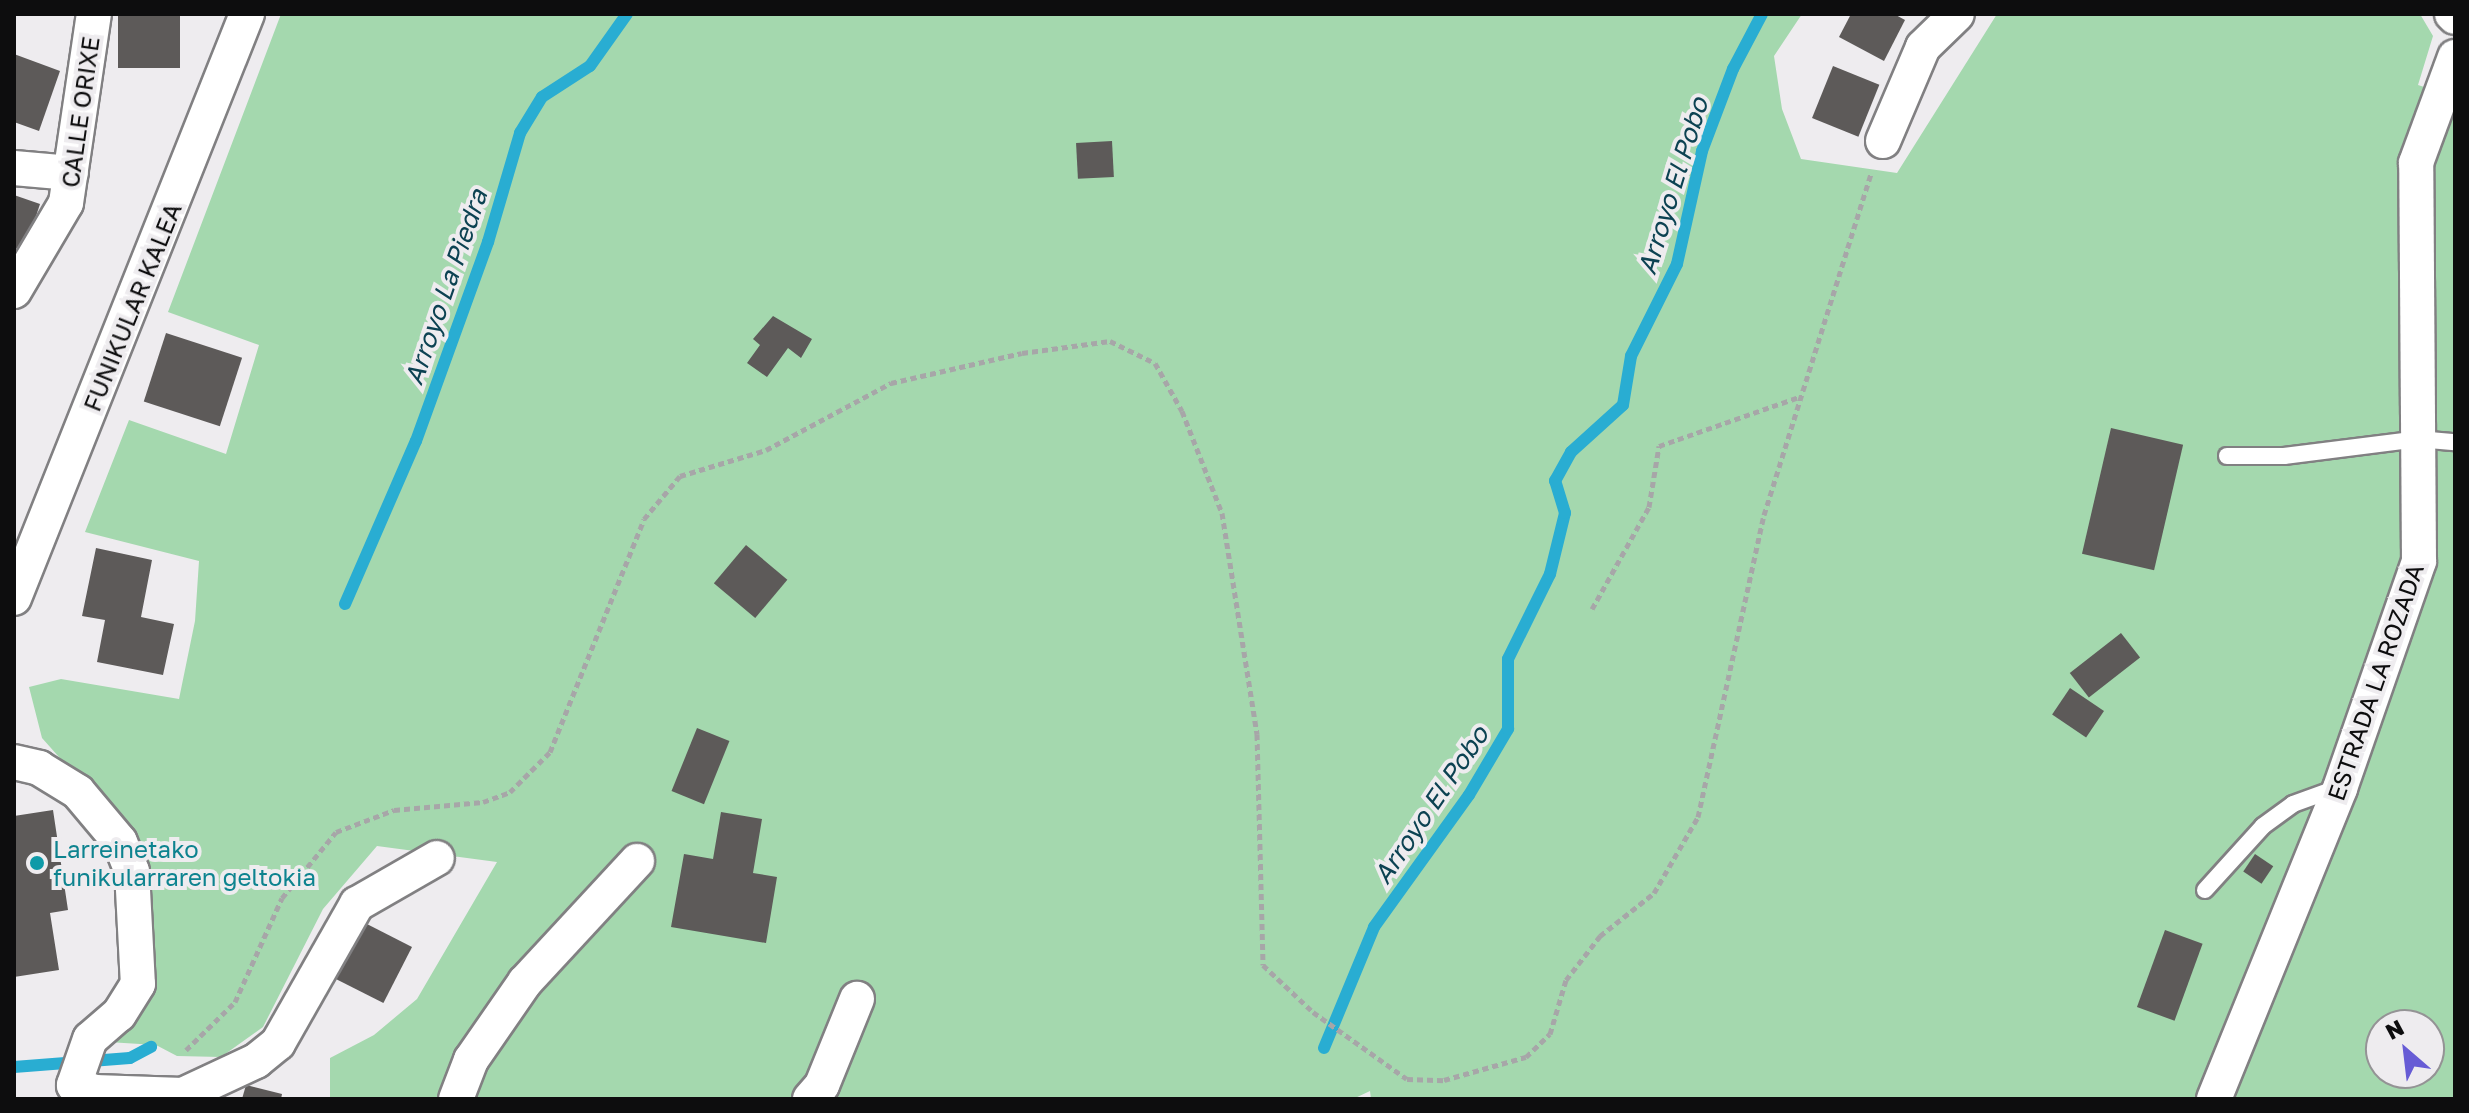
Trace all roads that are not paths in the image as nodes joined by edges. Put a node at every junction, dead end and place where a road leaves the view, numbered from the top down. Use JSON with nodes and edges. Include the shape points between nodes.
{"nodes":[{"id":1,"x":94,"y":14,"type":"edge"},
{"id":2,"x":247,"y":14,"type":"edge"},
{"id":3,"x":1957,"y":14,"type":"edge"},
{"id":4,"x":2455,"y":57,"type":"edge"},
{"id":5,"x":1883,"y":141,"type":"road end"},
{"id":6,"x":14,"y":168,"type":"edge"},
{"id":7,"x":71,"y":173,"type":"junction"},
{"id":8,"x":14,"y":291,"type":"edge"},
{"id":9,"x":2418,"y":439,"type":"junction"},
{"id":10,"x":2455,"y":442,"type":"edge"},
{"id":11,"x":2227,"y":456,"type":"dead end"},
{"id":12,"x":14,"y":598,"type":"edge"},
{"id":13,"x":14,"y":762,"type":"edge"},
{"id":14,"x":2340,"y":788,"type":"junction"},
{"id":15,"x":437,"y":858,"type":"dead end"},
{"id":16,"x":637,"y":861,"type":"dead end"},
{"id":17,"x":2205,"y":890,"type":"dead end"},
{"id":18,"x":857,"y":999,"type":"dead end"},
{"id":19,"x":456,"y":1099,"type":"edge"},
{"id":20,"x":810,"y":1099,"type":"edge"},
{"id":21,"x":2214,"y":1099,"type":"edge"}],
"edges":[{"from":1,"to":7,"type":"street","name":"CALLE ORIXE"},
{"from":2,"to":12,"type":"street","name":"FUNIKULAR KALEA"},
{"from":3,"to":5,"type":"street","via":[[1923,47]]},
{"from":4,"to":9,"type":"street","name":"ESTRADA LA ROZADA","via":[[2416,163]]},
{"from":6,"to":7,"type":"street"},
{"from":7,"to":8,"type":"street","name":"CALLE ORIXE","via":[[66,203]]},
{"from":9,"to":10,"type":"lane"},
{"from":9,"to":11,"type":"lane","via":[[2284,456]]},
{"from":9,"to":14,"type":"street","name":"ESTRADA LA ROZADA","via":[[2419,561]]},
{"from":13,"to":15,"type":"street","via":[[39,768],[78,792],[120,842],[132,871],[138,984],[119,1014],[90,1039],[74,1085],[120,1096],[183,1095],[231,1076],[278,1043],[357,904]]},
{"from":14,"to":17,"type":"lane","via":[[2293,804],[2263,826]]},
{"from":14,"to":21,"type":"street","name":"ESTRADA LA ROZADA"},
{"from":16,"to":19,"type":"street","via":[[525,982],[471,1060]]},
{"from":18,"to":20,"type":"street","via":[[822,1085]]}]}
